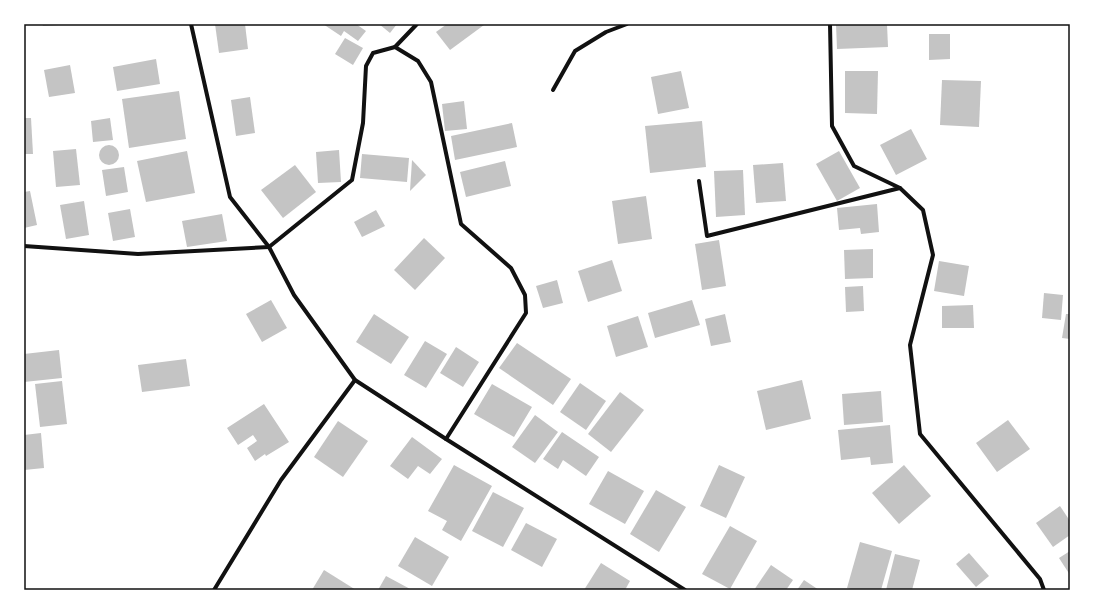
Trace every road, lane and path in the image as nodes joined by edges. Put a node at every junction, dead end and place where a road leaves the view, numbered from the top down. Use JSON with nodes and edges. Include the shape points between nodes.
{"nodes":[{"id":1,"x":191,"y":24,"type":"edge"},
{"id":2,"x":417,"y":24,"type":"edge"},
{"id":3,"x":628,"y":24,"type":"edge"},
{"id":4,"x":830,"y":24,"type":"edge"},
{"id":5,"x":395,"y":47,"type":"junction"},
{"id":6,"x":552,"y":90,"type":"dead end"},
{"id":7,"x":699,"y":181,"type":"dead end"},
{"id":8,"x":900,"y":188,"type":"junction"},
{"id":9,"x":24,"y":246,"type":"edge"},
{"id":10,"x":269,"y":247,"type":"junction"},
{"id":11,"x":355,"y":380,"type":"junction"},
{"id":12,"x":446,"y":439,"type":"junction"},
{"id":13,"x":214,"y":590,"type":"edge"},
{"id":14,"x":685,"y":590,"type":"edge"},
{"id":15,"x":1044,"y":590,"type":"edge"}],
"edges":[{"from":1,"to":10,"type":"street","via":[[230,197]]},
{"from":2,"to":5,"type":"street"},
{"from":3,"to":6,"type":"street","via":[[606,32],[575,50]]},
{"from":4,"to":8,"type":"street","via":[[832,126],[854,166]]},
{"from":5,"to":10,"type":"street","via":[[373,53],[366,66],[363,123],[352,180]]},
{"from":5,"to":12,"type":"street","via":[[418,61],[430,82],[461,224],[511,268],[525,296],[526,313]]},
{"from":7,"to":8,"type":"street","via":[[707,236]]},
{"from":8,"to":15,"type":"street","via":[[923,210],[933,256],[910,345],[920,434],[1040,579]]},
{"from":9,"to":10,"type":"street","via":[[138,254]]},
{"from":10,"to":11,"type":"street","via":[[294,295]]},
{"from":11,"to":12,"type":"street"},
{"from":11,"to":13,"type":"street","via":[[281,480]]},
{"from":12,"to":14,"type":"street"}]}
